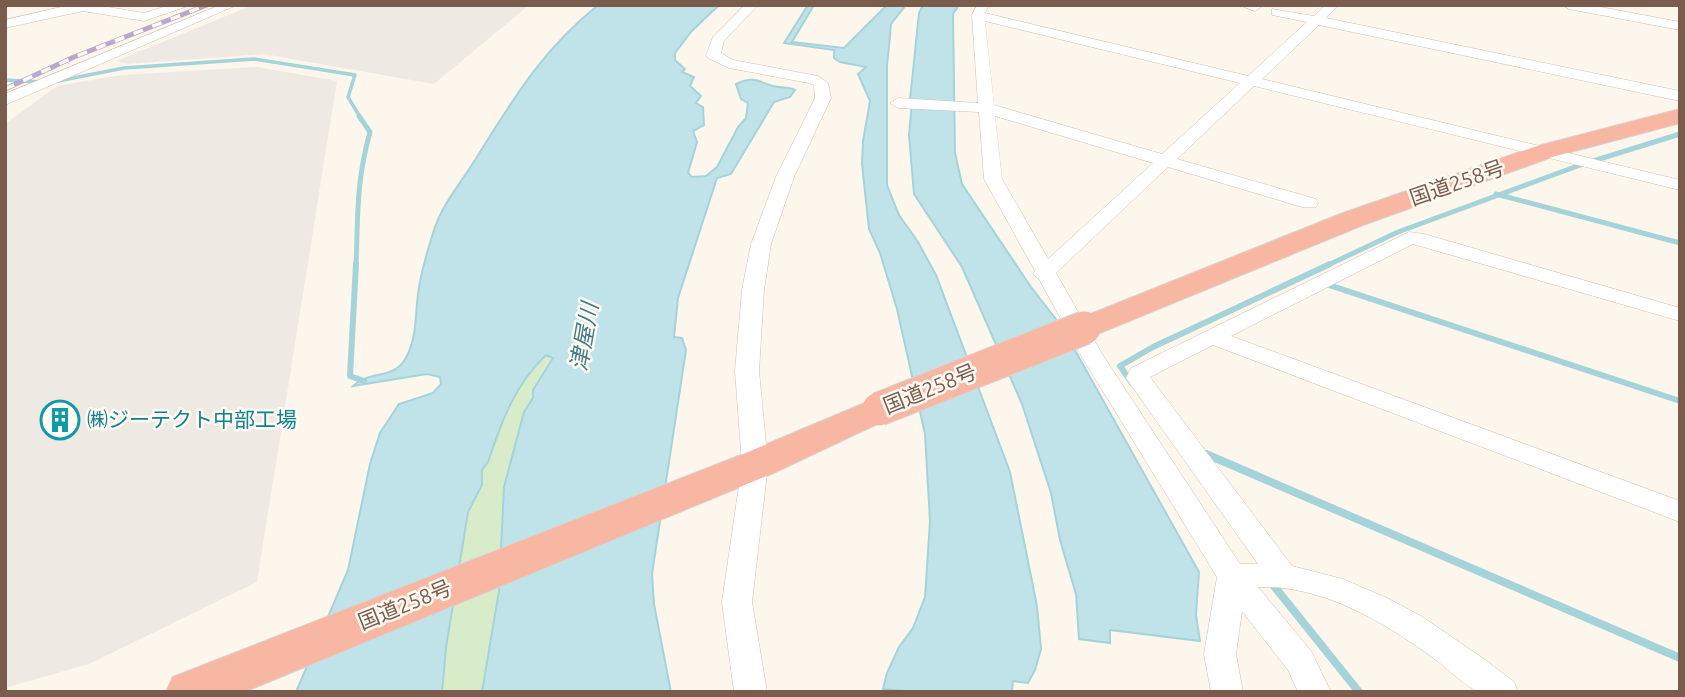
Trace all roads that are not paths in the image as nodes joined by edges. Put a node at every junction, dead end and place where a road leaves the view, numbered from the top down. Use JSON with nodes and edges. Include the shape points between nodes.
{"nodes":[{"id":1,"x":185,"y":5,"type":"edge"},
{"id":2,"x":232,"y":5,"type":"edge"},
{"id":3,"x":752,"y":5,"type":"edge"},
{"id":4,"x":1333,"y":5,"type":"edge"},
{"id":5,"x":1569,"y":5,"type":"edge"},
{"id":6,"x":82,"y":6,"type":"edge"},
{"id":7,"x":980,"y":10,"type":"edge"},
{"id":8,"x":1277,"y":12,"type":"dead end"},
{"id":9,"x":1316,"y":20,"type":"junction"},
{"id":10,"x":5,"y":24,"type":"edge"},
{"id":11,"x":1680,"y":26,"type":"edge"},
{"id":12,"x":1252,"y":81,"type":"junction"},
{"id":13,"x":1680,"y":96,"type":"edge"},
{"id":14,"x":5,"y":100,"type":"edge"},
{"id":15,"x":898,"y":103,"type":"dead end"},
{"id":16,"x":977,"y":107,"type":"junction"},
{"id":17,"x":1680,"y":116,"type":"edge"},
{"id":18,"x":1543,"y":152,"type":"junction"},
{"id":19,"x":1165,"y":160,"type":"junction"},
{"id":20,"x":1680,"y":186,"type":"edge"},
{"id":21,"x":1309,"y":203,"type":"dead end"},
{"id":22,"x":1044,"y":274,"type":"junction"},
{"id":23,"x":1680,"y":315,"type":"edge"},
{"id":24,"x":1211,"y":337,"type":"junction"},
{"id":25,"x":755,"y":465,"type":"junction"},
{"id":26,"x":1680,"y":512,"type":"edge"},
{"id":27,"x":1260,"y":575,"type":"junction"},
{"id":28,"x":191,"y":691,"type":"edge"},
{"id":29,"x":751,"y":692,"type":"edge"},
{"id":30,"x":1227,"y":692,"type":"edge"},
{"id":31,"x":1315,"y":692,"type":"edge"},
{"id":32,"x":1502,"y":692,"type":"edge"}],
"edges":[{"from":1,"to":6,"type":"street","via":[[144,17]]},
{"from":2,"to":14,"type":"street"},
{"from":3,"to":25,"type":"street","via":[[718,40],[713,55],[729,64],[813,79],[821,83],[823,98],[785,177],[761,244],[752,290],[747,371]]},
{"from":4,"to":9,"type":"street"},
{"from":5,"to":11,"type":"street"},
{"from":6,"to":10,"type":"street"},
{"from":7,"to":12,"type":"street"},
{"from":7,"to":16,"type":"street"},
{"from":8,"to":9,"type":"street"},
{"from":9,"to":12,"type":"street"},
{"from":9,"to":13,"type":"street"},
{"from":12,"to":18,"type":"street"},
{"from":12,"to":19,"type":"street"},
{"from":15,"to":16,"type":"street"},
{"from":16,"to":19,"type":"street"},
{"from":16,"to":22,"type":"street","via":[[993,179]]},
{"from":17,"to":18,"type":"highway","name":"国道258号"},
{"from":18,"to":20,"type":"street"},
{"from":18,"to":25,"type":"highway","name":"国道258号","bridge":true,"via":[[1353,219],[879,409]]},
{"from":19,"to":21,"type":"street"},
{"from":19,"to":22,"type":"street"},
{"from":22,"to":27,"type":"street"},
{"from":23,"to":24,"type":"street","via":[[1417,237]]},
{"from":24,"to":26,"type":"street"},
{"from":24,"to":27,"type":"street","via":[[1139,373],[1138,378]]},
{"from":25,"to":28,"type":"highway","name":"国道258号"},
{"from":25,"to":29,"type":"street","via":[[737,602]]},
{"from":27,"to":30,"type":"street","via":[[1220,654]]},
{"from":27,"to":31,"type":"street"},
{"from":27,"to":32,"type":"street","via":[[1357,595],[1443,646]]}]}
